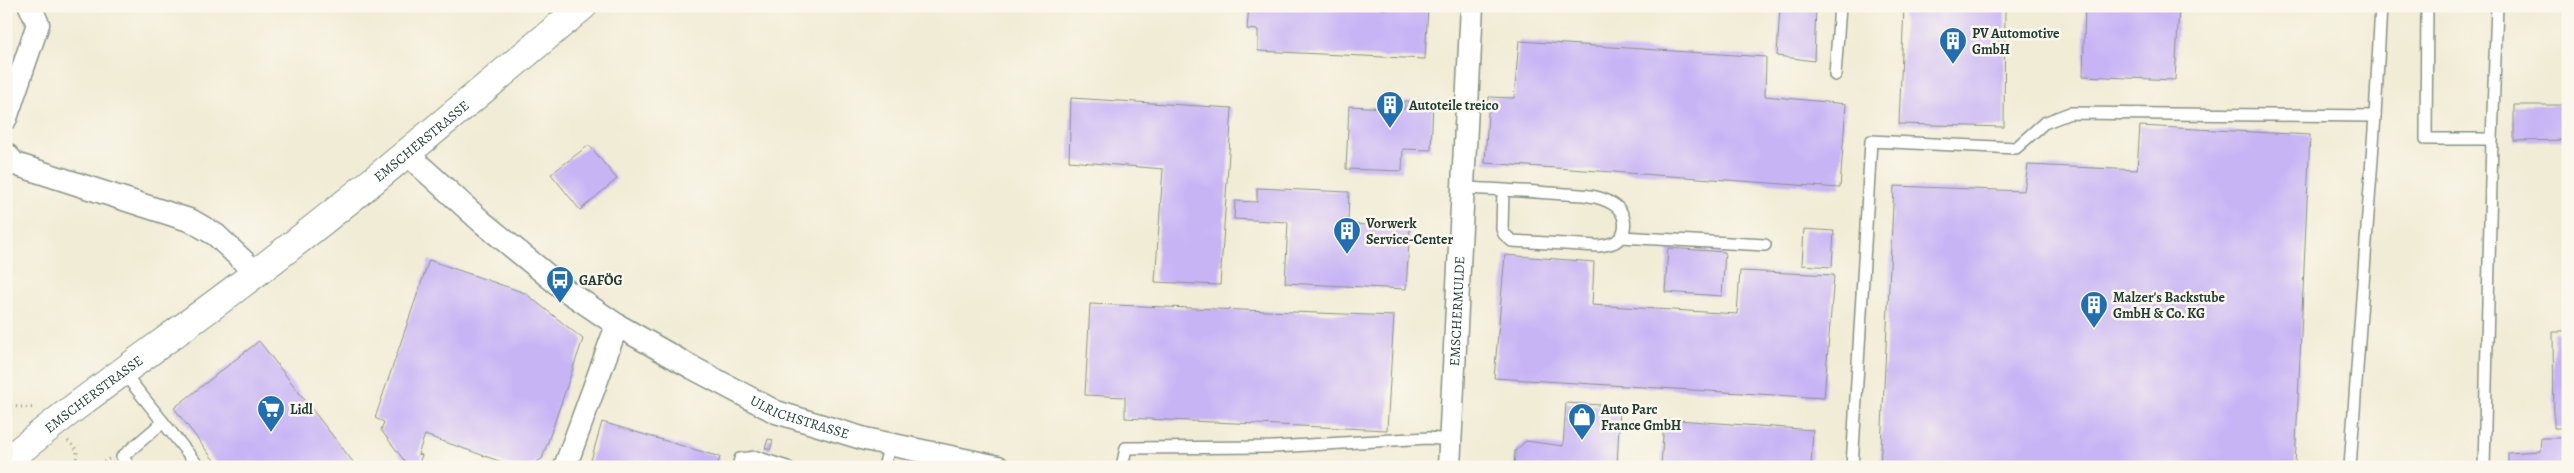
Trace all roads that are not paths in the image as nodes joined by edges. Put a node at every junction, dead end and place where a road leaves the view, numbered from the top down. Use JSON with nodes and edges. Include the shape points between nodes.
{"nodes":[{"id":1,"x":30,"y":6,"type":"edge"},
{"id":2,"x":583,"y":6,"type":"edge"},
{"id":3,"x":1472,"y":6,"type":"edge"},
{"id":4,"x":1840,"y":6,"type":"edge"},
{"id":5,"x":2381,"y":6,"type":"edge"},
{"id":6,"x":2427,"y":6,"type":"edge"},
{"id":7,"x":2497,"y":6,"type":"edge"},
{"id":8,"x":1835,"y":76,"type":"dead end"},
{"id":9,"x":2375,"y":116,"type":"junction"},
{"id":10,"x":6,"y":118,"type":"edge"},
{"id":11,"x":2492,"y":139,"type":"junction"},
{"id":12,"x":406,"y":153,"type":"junction"},
{"id":13,"x":6,"y":154,"type":"edge"},
{"id":14,"x":1462,"y":188,"type":"junction"},
{"id":15,"x":1503,"y":190,"type":"junction"},
{"id":16,"x":1621,"y":237,"type":"junction"},
{"id":17,"x":1765,"y":245,"type":"dead end"},
{"id":18,"x":256,"y":273,"type":"junction"},
{"id":19,"x":617,"y":325,"type":"junction"},
{"id":20,"x":123,"y":372,"type":"junction"},
{"id":21,"x":163,"y":422,"type":"junction"},
{"id":22,"x":1450,"y":440,"type":"junction"},
{"id":23,"x":890,"y":444,"type":"junction"},
{"id":24,"x":929,"y":460,"type":"edge"},
{"id":25,"x":6,"y":462,"type":"edge"},
{"id":26,"x":11,"y":467,"type":"edge"},
{"id":27,"x":130,"y":467,"type":"edge"},
{"id":28,"x":199,"y":467,"type":"edge"},
{"id":29,"x":565,"y":467,"type":"edge"},
{"id":30,"x":738,"y":467,"type":"edge"},
{"id":31,"x":787,"y":467,"type":"edge"},
{"id":32,"x":884,"y":467,"type":"edge"},
{"id":33,"x":998,"y":467,"type":"edge"},
{"id":34,"x":1122,"y":467,"type":"edge"},
{"id":35,"x":1448,"y":467,"type":"edge"},
{"id":36,"x":1852,"y":467,"type":"edge"},
{"id":37,"x":2350,"y":467,"type":"edge"},
{"id":38,"x":2484,"y":467,"type":"edge"}],
"edges":[{"from":1,"to":10,"type":"street","via":[[38,24]]},
{"from":2,"to":12,"type":"street","name":"EMSCHERSTRASSE"},
{"from":3,"to":14,"type":"street","name":"EMSCHERMULDE"},
{"from":4,"to":8,"type":"lane"},
{"from":5,"to":9,"type":"lane"},
{"from":6,"to":11,"type":"lane","via":[[2426,139]]},
{"from":7,"to":11,"type":"lane"},
{"from":9,"to":36,"type":"lane","via":[[2070,113],[2044,123],[2016,148],[1871,141]]},
{"from":9,"to":37,"type":"lane"},
{"from":11,"to":38,"type":"lane"},
{"from":12,"to":18,"type":"street","name":"EMSCHERSTRASSE"},
{"from":12,"to":19,"type":"street","name":"ULRICHSTRASSE","via":[[496,234],[564,289]]},
{"from":13,"to":18,"type":"street","via":[[15,164],[192,221],[216,235]]},
{"from":14,"to":15,"type":"lane"},
{"from":14,"to":22,"type":"street","name":"EMSCHERMULDE"},
{"from":15,"to":16,"type":"lane","via":[[1590,196],[1610,202],[1625,218]]},
{"from":15,"to":16,"type":"lane","via":[[1502,229],[1512,241],[1598,246],[1612,244]]},
{"from":16,"to":17,"type":"lane"},
{"from":18,"to":20,"type":"street","name":"EMSCHERSTRASSE"},
{"from":19,"to":23,"type":"street","name":"ULRICHSTRASSE","via":[[776,412]]},
{"from":19,"to":29,"type":"street"},
{"from":20,"to":21,"type":"lane"},
{"from":20,"to":25,"type":"street","name":"EMSCHERSTRASSE","via":[[51,424]]},
{"from":21,"to":27,"type":"lane","via":[[122,457]]},
{"from":21,"to":28,"type":"lane"},
{"from":22,"to":34,"type":"lane","via":[[1428,438],[1274,447],[1126,448]]},
{"from":22,"to":35,"type":"street","name":"EMSCHERMULDE"},
{"from":23,"to":24,"type":"street","name":"ULRICHSTRASSE"},
{"from":23,"to":32,"type":"lane"},
{"from":24,"to":33,"type":"street","name":"ULRICHSTRASSE"},
{"from":25,"to":26,"type":"street"},
{"from":30,"to":31,"type":"lane","via":[[740,459],[756,457]]}]}
